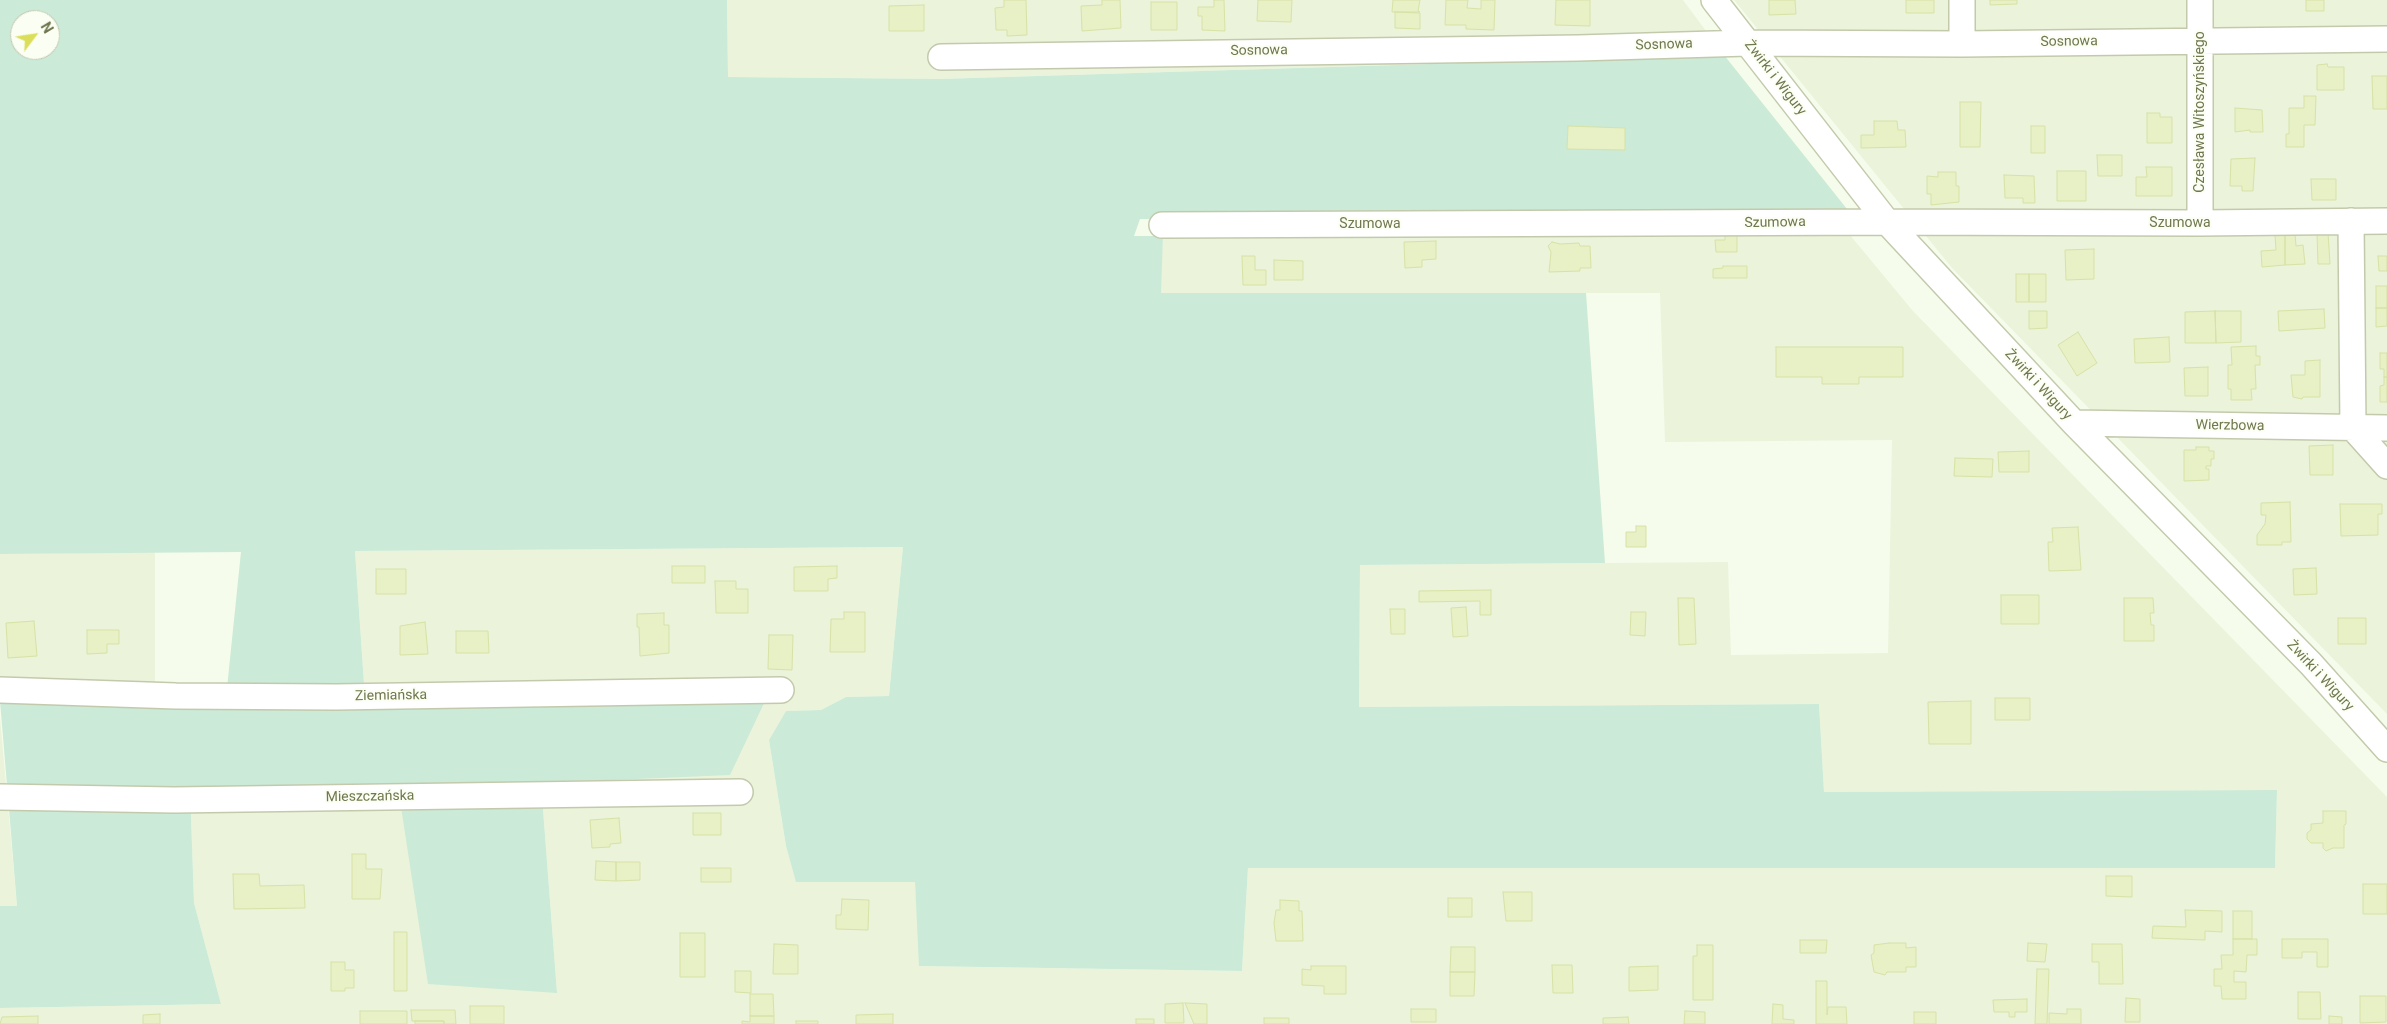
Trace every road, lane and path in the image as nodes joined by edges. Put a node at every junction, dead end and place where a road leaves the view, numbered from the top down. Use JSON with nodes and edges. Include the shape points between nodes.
{"nodes":[{"id":1,"x":1714,"y":0,"type":"edge"},
{"id":2,"x":1962,"y":0,"type":"edge"},
{"id":3,"x":2200,"y":0,"type":"edge"},
{"id":4,"x":2387,"y":39,"type":"edge"},
{"id":5,"x":2200,"y":40,"type":"junction"},
{"id":6,"x":1748,"y":43,"type":"junction"},
{"id":7,"x":1962,"y":44,"type":"junction"},
{"id":8,"x":941,"y":57,"type":"dead end"},
{"id":9,"x":2351,"y":221,"type":"junction"},
{"id":10,"x":2387,"y":221,"type":"edge"},
{"id":11,"x":1888,"y":222,"type":"junction"},
{"id":12,"x":2200,"y":223,"type":"junction"},
{"id":13,"x":1162,"y":225,"type":"dead end"},
{"id":14,"x":2074,"y":423,"type":"junction"},
{"id":15,"x":2353,"y":428,"type":"junction"},
{"id":16,"x":2387,"y":428,"type":"edge"},
{"id":17,"x":2387,"y":466,"type":"edge"},
{"id":18,"x":0,"y":690,"type":"edge"},
{"id":19,"x":781,"y":690,"type":"dead end"},
{"id":20,"x":2387,"y":748,"type":"edge"},
{"id":21,"x":740,"y":792,"type":"dead end"},
{"id":22,"x":0,"y":797,"type":"edge"}],
"edges":[{"from":1,"to":6,"type":"street","name":"Żwirki i Wigury"},
{"from":2,"to":7,"type":"street"},
{"from":3,"to":5,"type":"street","name":"Czesława Witoszyńskiego"},
{"from":4,"to":5,"type":"street","name":"Sosnowa"},
{"from":5,"to":7,"type":"street","name":"Sosnowa"},
{"from":5,"to":12,"type":"street","name":"Czesława Witoszyńskiego"},
{"from":6,"to":7,"type":"street","name":"Sosnowa"},
{"from":6,"to":8,"type":"street","name":"Sosnowa"},
{"from":6,"to":11,"type":"street","name":"Żwirki i Wigury"},
{"from":9,"to":10,"type":"street","name":"Szumowa"},
{"from":9,"to":12,"type":"street","name":"Szumowa"},
{"from":9,"to":15,"type":"street"},
{"from":11,"to":12,"type":"street","name":"Szumowa"},
{"from":11,"to":13,"type":"street","name":"Szumowa"},
{"from":11,"to":14,"type":"street","name":"Żwirki i Wigury"},
{"from":14,"to":15,"type":"street","name":"Wierzbowa"},
{"from":14,"to":20,"type":"street","name":"Żwirki i Wigury","via":[[2311,664]]},
{"from":15,"to":16,"type":"street","name":"Wierzbowa"},
{"from":15,"to":17,"type":"street"},
{"from":18,"to":19,"type":"street","name":"Ziemiańska","via":[[336,697]]},
{"from":21,"to":22,"type":"street","name":"Mieszczańska","via":[[174,800]]}]}
